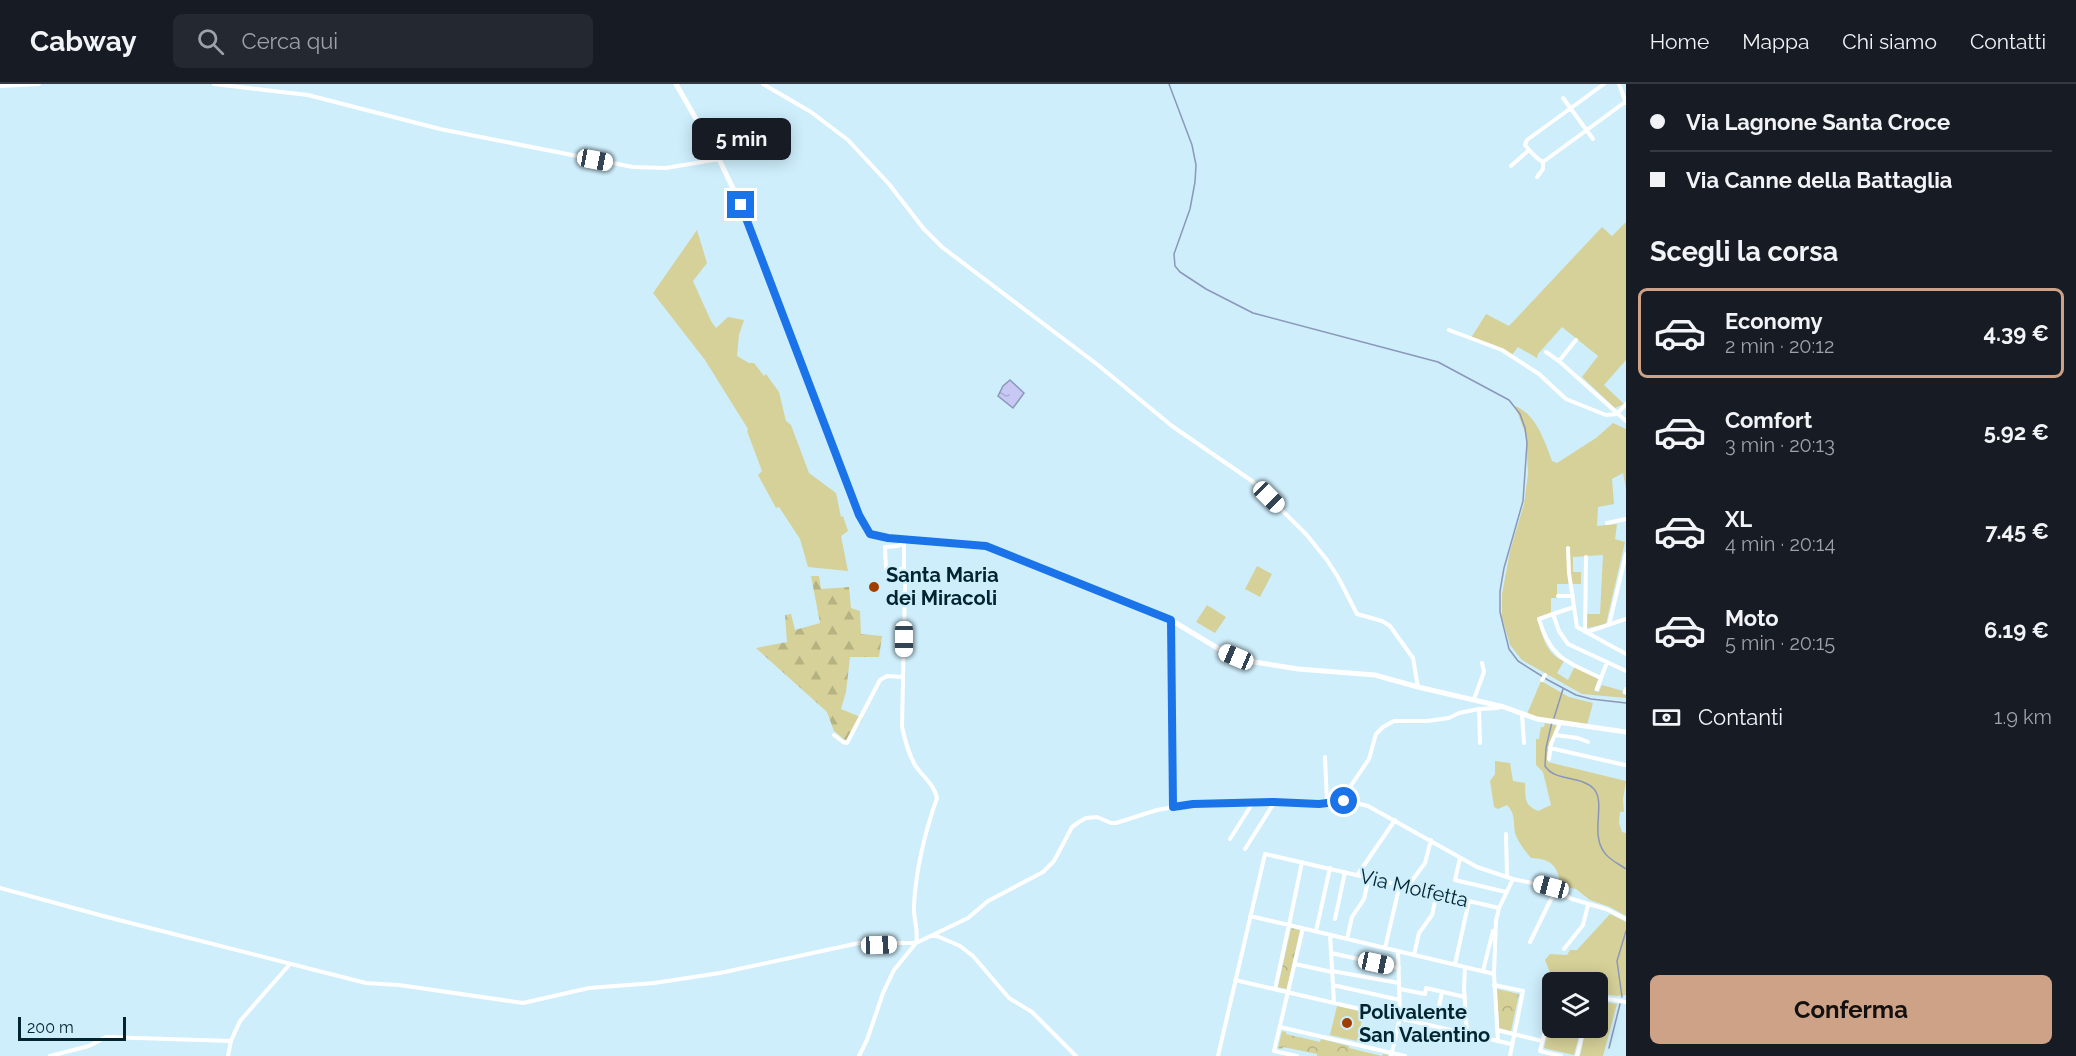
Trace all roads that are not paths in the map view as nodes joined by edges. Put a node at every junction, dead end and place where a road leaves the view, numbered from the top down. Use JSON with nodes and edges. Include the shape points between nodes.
{"nodes":[{"id":1,"x":30,"y":84,"type":"edge"},
{"id":2,"x":39,"y":84,"type":"edge"},
{"id":3,"x":214,"y":84,"type":"edge"},
{"id":4,"x":676,"y":84,"type":"edge"},
{"id":5,"x":763,"y":84,"type":"edge"},
{"id":6,"x":1604,"y":84,"type":"edge"},
{"id":7,"x":1619,"y":84,"type":"edge"},
{"id":8,"x":0,"y":86,"type":"edge"},
{"id":9,"x":1563,"y":98,"type":"dead end"},
{"id":10,"x":1626,"y":103,"type":"edge"},
{"id":11,"x":1571,"y":109,"type":"junction"},
{"id":12,"x":1587,"y":130,"type":"junction"},
{"id":13,"x":1593,"y":139,"type":"dead end"},
{"id":14,"x":1529,"y":150,"type":"junction"},
{"id":15,"x":719,"y":159,"type":"junction"},
{"id":16,"x":1544,"y":162,"type":"junction"},
{"id":17,"x":1511,"y":166,"type":"dead end"},
{"id":18,"x":1537,"y":177,"type":"dead end"},
{"id":19,"x":1449,"y":330,"type":"dead end"},
{"id":20,"x":1576,"y":340,"type":"dead end"},
{"id":21,"x":1546,"y":352,"type":"dead end"},
{"id":22,"x":1559,"y":361,"type":"junction"},
{"id":23,"x":1626,"y":404,"type":"edge"},
{"id":24,"x":1617,"y":414,"type":"junction"},
{"id":25,"x":1626,"y":421,"type":"edge"},
{"id":26,"x":1626,"y":519,"type":"edge"},
{"id":27,"x":1607,"y":523,"type":"dead end"},
{"id":28,"x":904,"y":541,"type":"junction"},
{"id":29,"x":1568,"y":548,"type":"dead end"},
{"id":30,"x":1626,"y":554,"type":"edge"},
{"id":31,"x":1586,"y":557,"type":"dead end"},
{"id":32,"x":904,"y":568,"type":"junction"},
{"id":33,"x":904,"y":578,"type":"dead end"},
{"id":34,"x":905,"y":584,"type":"dead end"},
{"id":35,"x":1573,"y":596,"type":"junction"},
{"id":36,"x":1558,"y":597,"type":"dead end"},
{"id":37,"x":1574,"y":607,"type":"junction"},
{"id":38,"x":1553,"y":614,"type":"junction"},
{"id":39,"x":1626,"y":619,"type":"edge"},
{"id":40,"x":1171,"y":620,"type":"junction"},
{"id":41,"x":1610,"y":626,"type":"junction"},
{"id":42,"x":1583,"y":631,"type":"junction"},
{"id":43,"x":1626,"y":654,"type":"edge"},
{"id":44,"x":1607,"y":662,"type":"junction"},
{"id":45,"x":1482,"y":663,"type":"dead end"},
{"id":46,"x":1626,"y":671,"type":"edge"},
{"id":47,"x":1545,"y":675,"type":"dead end"},
{"id":48,"x":903,"y":677,"type":"junction"},
{"id":49,"x":1601,"y":678,"type":"junction"},
{"id":50,"x":1542,"y":680,"type":"dead end"},
{"id":51,"x":1418,"y":687,"type":"junction"},
{"id":52,"x":1597,"y":689,"type":"dead end"},
{"id":53,"x":1474,"y":699,"type":"junction"},
{"id":54,"x":1504,"y":707,"type":"junction"},
{"id":55,"x":1479,"y":709,"type":"junction"},
{"id":56,"x":1522,"y":715,"type":"junction"},
{"id":57,"x":1560,"y":723,"type":"junction"},
{"id":58,"x":1626,"y":732,"type":"edge"},
{"id":59,"x":834,"y":735,"type":"dead end"},
{"id":60,"x":1555,"y":735,"type":"junction"},
{"id":61,"x":1588,"y":742,"type":"dead end"},
{"id":62,"x":1480,"y":743,"type":"dead end"},
{"id":63,"x":1524,"y":743,"type":"dead end"},
{"id":64,"x":1550,"y":748,"type":"junction"},
{"id":65,"x":1325,"y":757,"type":"dead end"},
{"id":66,"x":1549,"y":759,"type":"dead end"},
{"id":67,"x":1625,"y":765,"type":"edge"},
{"id":68,"x":1344,"y":801,"type":"junction"},
{"id":69,"x":1274,"y":802,"type":"junction"},
{"id":70,"x":1252,"y":803,"type":"junction"},
{"id":71,"x":1327,"y":803,"type":"junction"},
{"id":72,"x":1173,"y":807,"type":"junction"},
{"id":73,"x":1395,"y":820,"type":"junction"},
{"id":74,"x":1506,"y":834,"type":"dead end"},
{"id":75,"x":1230,"y":839,"type":"dead end"},
{"id":76,"x":1431,"y":840,"type":"junction"},
{"id":77,"x":1245,"y":849,"type":"dead end"},
{"id":78,"x":1461,"y":858,"type":"junction"},
{"id":79,"x":1302,"y":862,"type":"junction"},
{"id":80,"x":1330,"y":868,"type":"junction"},
{"id":81,"x":1345,"y":872,"type":"junction"},
{"id":82,"x":1358,"y":874,"type":"junction"},
{"id":83,"x":1369,"y":877,"type":"junction"},
{"id":84,"x":1507,"y":877,"type":"junction"},
{"id":85,"x":1513,"y":879,"type":"junction"},
{"id":86,"x":1400,"y":884,"type":"junction"},
{"id":87,"x":1408,"y":886,"type":"junction"},
{"id":88,"x":0,"y":888,"type":"edge"},
{"id":89,"x":1556,"y":889,"type":"junction"},
{"id":90,"x":1506,"y":892,"type":"junction"},
{"id":91,"x":1437,"y":893,"type":"junction"},
{"id":92,"x":1469,"y":901,"type":"junction"},
{"id":93,"x":1587,"y":905,"type":"junction"},
{"id":94,"x":1499,"y":908,"type":"junction"},
{"id":95,"x":1250,"y":916,"type":"junction"},
{"id":96,"x":1335,"y":919,"type":"dead end"},
{"id":97,"x":1496,"y":919,"type":"junction"},
{"id":98,"x":1626,"y":920,"type":"edge"},
{"id":99,"x":1289,"y":925,"type":"junction"},
{"id":100,"x":1303,"y":928,"type":"junction"},
{"id":101,"x":1316,"y":931,"type":"junction"},
{"id":102,"x":1330,"y":935,"type":"junction"},
{"id":103,"x":932,"y":936,"type":"junction"},
{"id":104,"x":1347,"y":939,"type":"junction"},
{"id":105,"x":1530,"y":942,"type":"dead end"},
{"id":106,"x":916,"y":943,"type":"junction"},
{"id":107,"x":1385,"y":948,"type":"junction"},
{"id":108,"x":1564,"y":949,"type":"dead end"},
{"id":109,"x":1398,"y":951,"type":"junction"},
{"id":110,"x":1331,"y":953,"type":"junction"},
{"id":111,"x":1414,"y":955,"type":"junction"},
{"id":112,"x":290,"y":964,"type":"junction"},
{"id":113,"x":1295,"y":964,"type":"junction"},
{"id":114,"x":1455,"y":964,"type":"junction"},
{"id":115,"x":1465,"y":967,"type":"junction"},
{"id":116,"x":1399,"y":968,"type":"junction"},
{"id":117,"x":1483,"y":971,"type":"junction"},
{"id":118,"x":1332,"y":972,"type":"junction"},
{"id":119,"x":1494,"y":974,"type":"junction"},
{"id":120,"x":1235,"y":980,"type":"junction"},
{"id":121,"x":1333,"y":985,"type":"junction"},
{"id":122,"x":1494,"y":985,"type":"junction"},
{"id":123,"x":1399,"y":986,"type":"junction"},
{"id":124,"x":1275,"y":989,"type":"junction"},
{"id":125,"x":1288,"y":992,"type":"junction"},
{"id":126,"x":1443,"y":992,"type":"junction"},
{"id":127,"x":1465,"y":997,"type":"junction"},
{"id":128,"x":1608,"y":999,"type":"edge"},
{"id":129,"x":1400,"y":1000,"type":"junction"},
{"id":130,"x":1626,"y":1001,"type":"edge"},
{"id":131,"x":1334,"y":1002,"type":"junction"},
{"id":132,"x":1400,"y":1017,"type":"junction"},
{"id":133,"x":1466,"y":1017,"type":"junction"},
{"id":134,"x":1280,"y":1027,"type":"junction"},
{"id":135,"x":1497,"y":1030,"type":"junction"},
{"id":136,"x":1467,"y":1034,"type":"junction"},
{"id":137,"x":1513,"y":1034,"type":"junction"},
{"id":138,"x":1543,"y":1038,"type":"edge"},
{"id":139,"x":1582,"y":1038,"type":"edge"},
{"id":140,"x":231,"y":1041,"type":"junction"},
{"id":141,"x":1498,"y":1041,"type":"junction"},
{"id":142,"x":1542,"y":1041,"type":"junction"},
{"id":143,"x":1511,"y":1044,"type":"junction"},
{"id":144,"x":1391,"y":1054,"type":"edge"},
{"id":145,"x":50,"y":1056,"type":"edge"},
{"id":146,"x":228,"y":1056,"type":"edge"},
{"id":147,"x":859,"y":1056,"type":"edge"},
{"id":148,"x":1076,"y":1056,"type":"edge"},
{"id":149,"x":1218,"y":1056,"type":"edge"},
{"id":150,"x":1297,"y":1056,"type":"edge"},
{"id":151,"x":1405,"y":1056,"type":"edge"},
{"id":152,"x":1510,"y":1056,"type":"edge"},
{"id":153,"x":1561,"y":1056,"type":"edge"},
{"id":154,"x":1577,"y":1056,"type":"edge"}],
"edges":[{"from":1,"to":2,"type":"street"},
{"from":1,"to":8,"type":"street"},
{"from":3,"to":15,"type":"street","via":[[308,95],[440,129],[633,167],[666,168]]},
{"from":4,"to":15,"type":"street"},
{"from":5,"to":51,"type":"street","via":[[811,112],[848,140],[942,247],[1172,426],[1252,481],[1327,560],[1357,614],[1386,622],[1395,632],[1413,658]]},
{"from":6,"to":11,"type":"street"},
{"from":7,"to":10,"type":"street"},
{"from":9,"to":11,"type":"street"},
{"from":10,"to":12,"type":"street"},
{"from":11,"to":12,"type":"street"},
{"from":11,"to":14,"type":"street","via":[[1527,140]]},
{"from":12,"to":13,"type":"street"},
{"from":12,"to":16,"type":"street"},
{"from":14,"to":16,"type":"street"},
{"from":14,"to":17,"type":"street"},
{"from":15,"to":28,"type":"street","via":[[752,228],[859,515],[870,534]]},
{"from":16,"to":18,"type":"street"},
{"from":19,"to":24,"type":"street","via":[[1502,350],[1539,374],[1566,399],[1606,414]]},
{"from":20,"to":22,"type":"street"},
{"from":21,"to":22,"type":"street"},
{"from":22,"to":24,"type":"street"},
{"from":23,"to":24,"type":"street"},
{"from":24,"to":25,"type":"street"},
{"from":26,"to":27,"type":"street"},
{"from":28,"to":32,"type":"street"},
{"from":28,"to":32,"type":"street","via":[[898,546],[885,546],[886,569]]},
{"from":28,"to":40,"type":"street","via":[[986,546]]},
{"from":29,"to":35,"type":"street"},
{"from":30,"to":41,"type":"street"},
{"from":31,"to":42,"type":"street"},
{"from":32,"to":33,"type":"street"},
{"from":34,"to":48,"type":"street"},
{"from":35,"to":36,"type":"street"},
{"from":35,"to":37,"type":"street"},
{"from":37,"to":38,"type":"street"},
{"from":37,"to":42,"type":"street","via":[[1576,625]]},
{"from":38,"to":44,"type":"street","via":[[1568,644]]},
{"from":38,"to":49,"type":"street","via":[[1539,619],[1550,646],[1557,654]]},
{"from":39,"to":41,"type":"street"},
{"from":40,"to":51,"type":"street","via":[[1224,652],[1248,661],[1375,675]]},
{"from":40,"to":72,"type":"street"},
{"from":41,"to":42,"type":"street"},
{"from":42,"to":43,"type":"street"},
{"from":44,"to":46,"type":"street"},
{"from":44,"to":49,"type":"street"},
{"from":45,"to":53,"type":"street","via":[[1484,672]]},
{"from":47,"to":50,"type":"street"},
{"from":48,"to":59,"type":"street","via":[[887,676],[880,680],[847,743]]},
{"from":48,"to":106,"type":"street","via":[[905,741],[937,798],[918,876],[914,904]]},
{"from":49,"to":52,"type":"street"},
{"from":51,"to":53,"type":"street"},
{"from":53,"to":54,"type":"street"},
{"from":54,"to":55,"type":"street"},
{"from":54,"to":56,"type":"street"},
{"from":55,"to":62,"type":"street"},
{"from":55,"to":68,"type":"street","via":[[1449,718],[1394,721],[1383,727]]},
{"from":56,"to":57,"type":"street"},
{"from":56,"to":63,"type":"street"},
{"from":57,"to":58,"type":"street"},
{"from":57,"to":60,"type":"street"},
{"from":60,"to":61,"type":"street"},
{"from":60,"to":64,"type":"street"},
{"from":64,"to":66,"type":"street"},
{"from":64,"to":67,"type":"street"},
{"from":65,"to":71,"type":"street"},
{"from":68,"to":71,"type":"street"},
{"from":68,"to":73,"type":"street","via":[[1368,806]]},
{"from":69,"to":70,"type":"street"},
{"from":69,"to":71,"type":"street"},
{"from":69,"to":77,"type":"street"},
{"from":70,"to":72,"type":"street"},
{"from":70,"to":75,"type":"street"},
{"from":72,"to":103,"type":"street","via":[[1116,823],[1086,818],[1072,827],[1043,872]]},
{"from":73,"to":76,"type":"street"},
{"from":73,"to":82,"type":"street"},
{"from":74,"to":84,"type":"street"},
{"from":76,"to":78,"type":"street"},
{"from":76,"to":87,"type":"street","via":[[1425,862]]},
{"from":78,"to":84,"type":"street"},
{"from":78,"to":90,"type":"street","via":[[1455,880]]},
{"from":79,"to":80,"type":"street","name":"Via Molfetta"},
{"from":79,"to":95,"type":"street","name":"Via Molfetta","via":[[1264,856]]},
{"from":79,"to":99,"type":"street"},
{"from":80,"to":81,"type":"street","name":"Via Molfetta"},
{"from":80,"to":101,"type":"street"},
{"from":81,"to":82,"type":"street","name":"Via Molfetta"},
{"from":81,"to":96,"type":"street"},
{"from":82,"to":83,"type":"street","name":"Via Molfetta"},
{"from":83,"to":86,"type":"street","name":"Via Molfetta"},
{"from":83,"to":104,"type":"street"},
{"from":84,"to":85,"type":"street"},
{"from":85,"to":89,"type":"street"},
{"from":85,"to":90,"type":"street"},
{"from":86,"to":87,"type":"street","name":"Via Molfetta"},
{"from":86,"to":107,"type":"street"},
{"from":87,"to":91,"type":"street","name":"Via Molfetta"},
{"from":88,"to":112,"type":"street"},
{"from":89,"to":93,"type":"street"},
{"from":89,"to":105,"type":"street"},
{"from":90,"to":94,"type":"street"},
{"from":91,"to":92,"type":"street","name":"Via Molfetta"},
{"from":91,"to":111,"type":"street"},
{"from":92,"to":94,"type":"street","name":"Via Molfetta"},
{"from":92,"to":114,"type":"street"},
{"from":93,"to":98,"type":"street","via":[[1606,909]]},
{"from":93,"to":108,"type":"street","via":[[1583,925]]},
{"from":94,"to":97,"type":"street"},
{"from":95,"to":99,"type":"street"},
{"from":95,"to":120,"type":"street"},
{"from":97,"to":117,"type":"street"},
{"from":97,"to":119,"type":"street"},
{"from":99,"to":100,"type":"street"},
{"from":99,"to":124,"type":"street"},
{"from":100,"to":101,"type":"street"},
{"from":100,"to":113,"type":"street"},
{"from":101,"to":102,"type":"street"},
{"from":102,"to":104,"type":"street"},
{"from":102,"to":110,"type":"street"},
{"from":103,"to":106,"type":"street"},
{"from":103,"to":148,"type":"street","via":[[960,946],[974,956],[1009,998],[1032,1012]]},
{"from":104,"to":107,"type":"street"},
{"from":106,"to":112,"type":"street","via":[[859,943],[720,973],[589,988],[523,1004],[366,983]]},
{"from":106,"to":147,"type":"street","via":[[894,970]]},
{"from":107,"to":109,"type":"street"},
{"from":109,"to":111,"type":"street"},
{"from":109,"to":116,"type":"street"},
{"from":110,"to":116,"type":"street"},
{"from":110,"to":118,"type":"street"},
{"from":111,"to":114,"type":"street"},
{"from":112,"to":140,"type":"street","via":[[240,1021]]},
{"from":113,"to":118,"type":"street"},
{"from":113,"to":125,"type":"street"},
{"from":114,"to":115,"type":"street"},
{"from":115,"to":117,"type":"street"},
{"from":115,"to":127,"type":"street"},
{"from":116,"to":123,"type":"street"},
{"from":117,"to":119,"type":"street"},
{"from":118,"to":121,"type":"street"},
{"from":118,"to":123,"type":"street"},
{"from":119,"to":122,"type":"street"},
{"from":120,"to":124,"type":"street"},
{"from":120,"to":149,"type":"street"},
{"from":121,"to":129,"type":"street"},
{"from":121,"to":131,"type":"street"},
{"from":122,"to":135,"type":"street"},
{"from":122,"to":137,"type":"street","via":[[1523,991]]},
{"from":123,"to":126,"type":"street","via":[[1425,994],[1426,988]]},
{"from":123,"to":129,"type":"street"},
{"from":124,"to":125,"type":"street"},
{"from":125,"to":131,"type":"street"},
{"from":125,"to":134,"type":"street"},
{"from":126,"to":127,"type":"street"},
{"from":126,"to":133,"type":"street","via":[[1438,1011]]},
{"from":127,"to":133,"type":"street"},
{"from":128,"to":130,"type":"street"},
{"from":129,"to":132,"type":"street"},
{"from":131,"to":132,"type":"street"},
{"from":132,"to":136,"type":"street"},
{"from":132,"to":144,"type":"street"},
{"from":133,"to":136,"type":"street"},
{"from":134,"to":144,"type":"street"},
{"from":134,"to":150,"type":"street","via":[[1274,1051]]},
{"from":135,"to":137,"type":"street"},
{"from":135,"to":141,"type":"street"},
{"from":136,"to":141,"type":"street"},
{"from":137,"to":142,"type":"street"},
{"from":137,"to":143,"type":"street"},
{"from":138,"to":142,"type":"street"},
{"from":139,"to":154,"type":"street"},
{"from":140,"to":145,"type":"street","via":[[106,1037],[89,1046]]},
{"from":140,"to":146,"type":"street"},
{"from":141,"to":143,"type":"street"},
{"from":142,"to":153,"type":"street","via":[[1540,1051]]},
{"from":143,"to":152,"type":"street"},
{"from":144,"to":151,"type":"street"}]}
